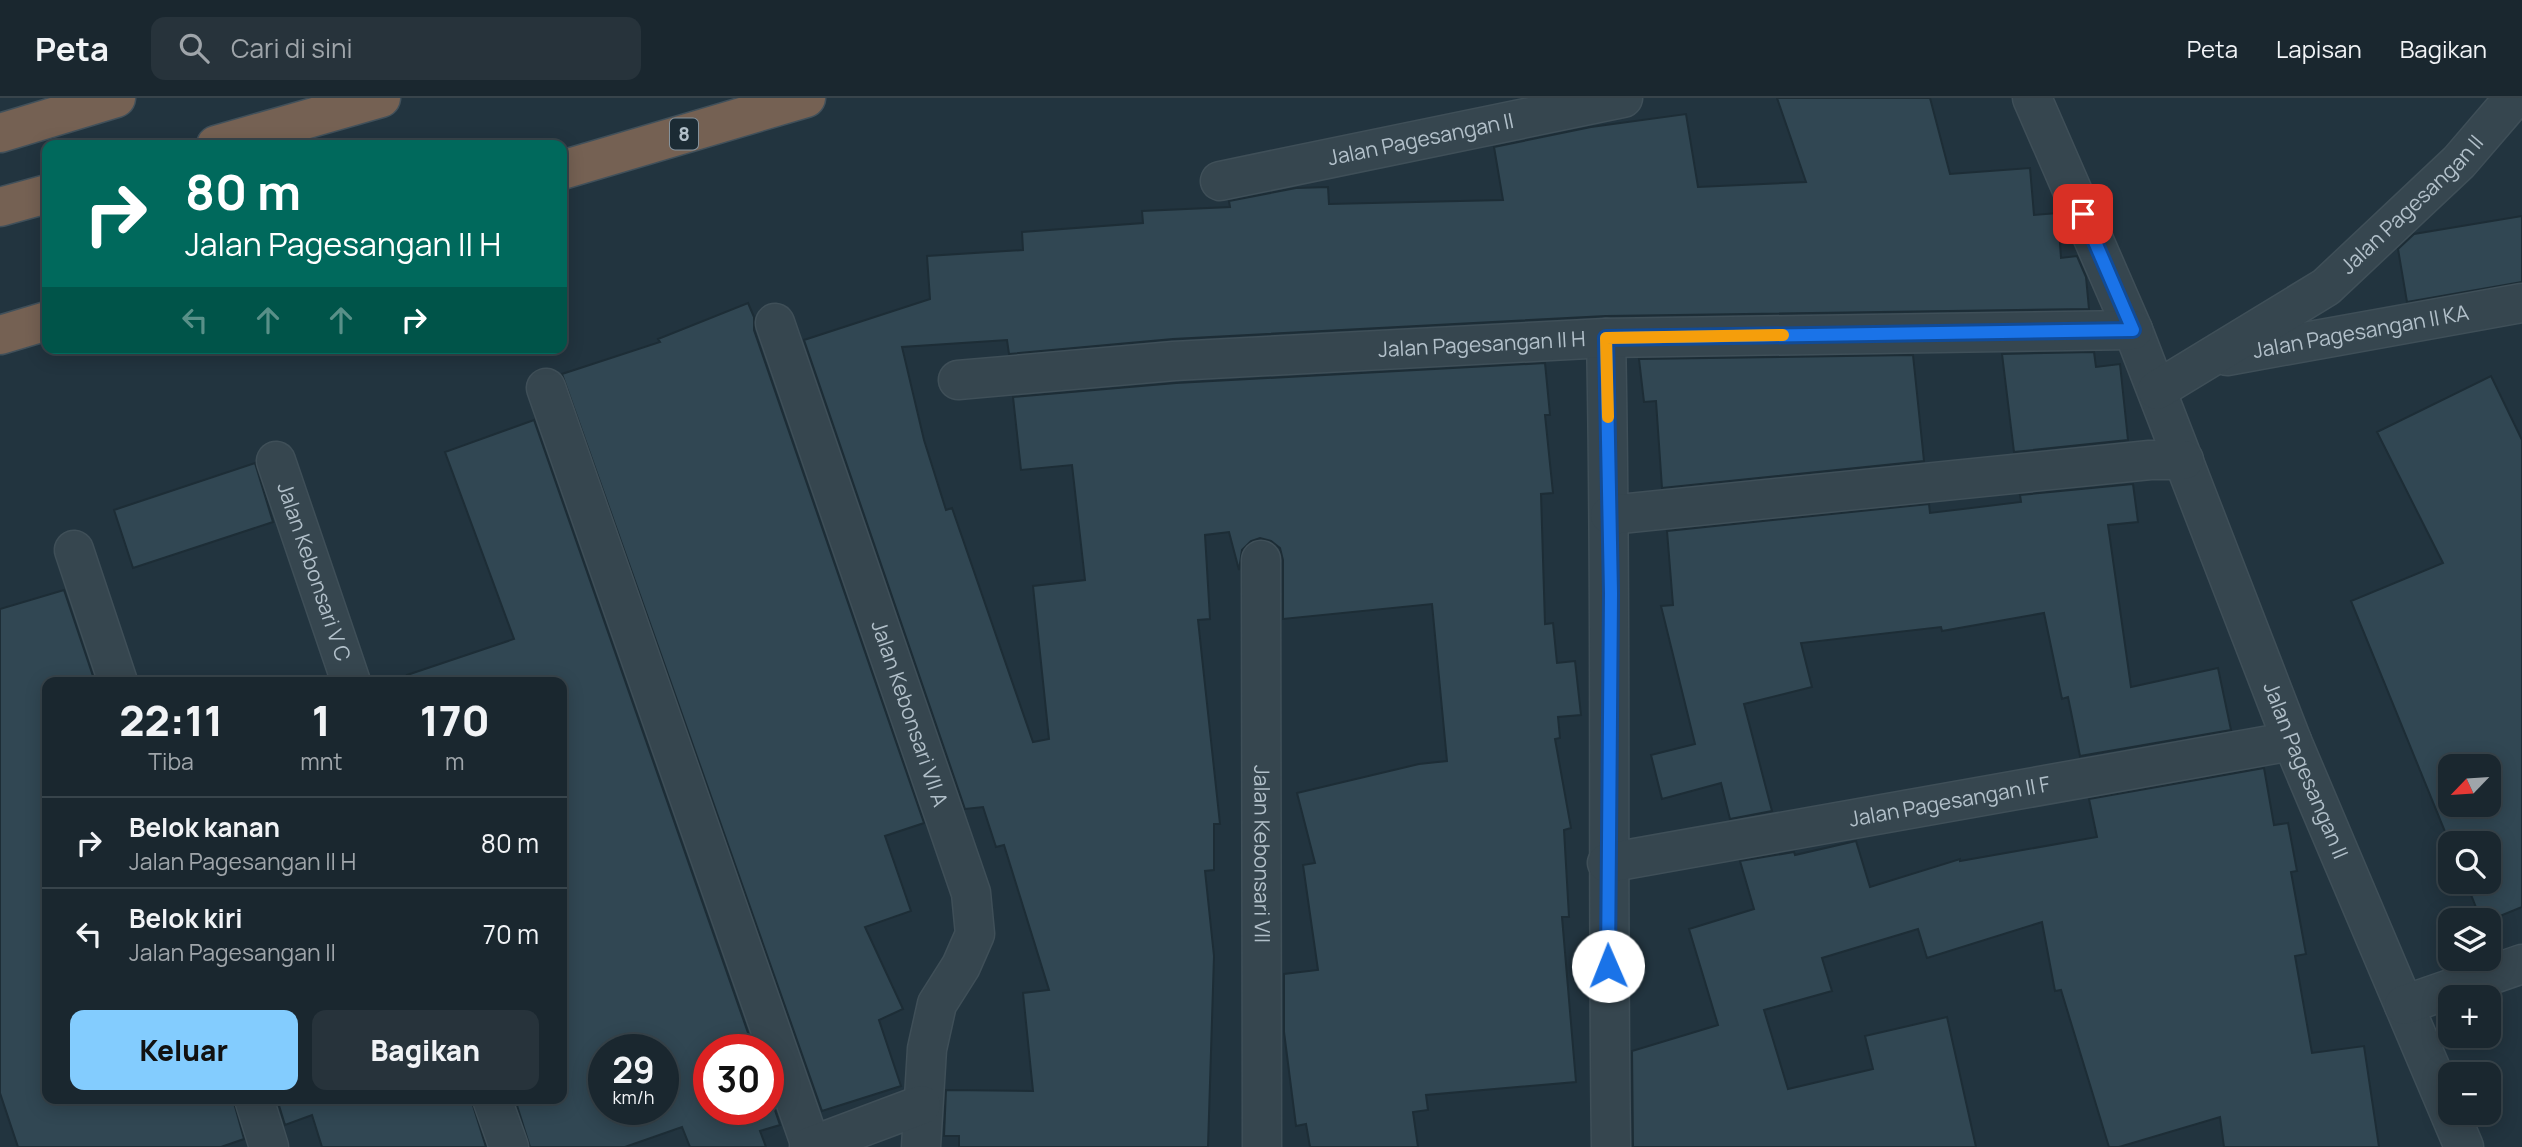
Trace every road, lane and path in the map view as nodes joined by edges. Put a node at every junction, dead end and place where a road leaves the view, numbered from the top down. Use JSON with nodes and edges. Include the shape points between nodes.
{"nodes":[{"id":1,"x":116,"y":98,"type":"edge"},
{"id":2,"x":382,"y":98,"type":"edge"},
{"id":3,"x":806,"y":98,"type":"edge"},
{"id":4,"x":1623,"y":98,"type":"edge"},
{"id":5,"x":2032,"y":98,"type":"edge"},
{"id":6,"x":2514,"y":98,"type":"edge"},
{"id":7,"x":0,"y":133,"type":"edge"},
{"id":8,"x":234,"y":140,"type":"edge"},
{"id":9,"x":567,"y":169,"type":"edge"},
{"id":10,"x":1220,"y":181,"type":"dead end"},
{"id":11,"x":42,"y":195,"type":"edge"},
{"id":12,"x":0,"y":207,"type":"edge"},
{"id":13,"x":2522,"y":303,"type":"edge"},
{"id":14,"x":42,"y":322,"type":"edge"},
{"id":15,"x":775,"y":323,"type":"dead end"},
{"id":16,"x":2133,"y":330,"type":"junction"},
{"id":17,"x":0,"y":335,"type":"edge"},
{"id":18,"x":1606,"y":338,"type":"junction"},
{"id":19,"x":2201,"y":361,"type":"junction"},
{"id":20,"x":957,"y":380,"type":"dead end"},
{"id":21,"x":546,"y":388,"type":"dead end"},
{"id":22,"x":2157,"y":390,"type":"junction"},
{"id":23,"x":2184,"y":460,"type":"junction"},
{"id":24,"x":276,"y":461,"type":"dead end"},
{"id":25,"x":1610,"y":515,"type":"junction"},
{"id":26,"x":74,"y":550,"type":"dead end"},
{"id":27,"x":1261,"y":560,"type":"dead end"},
{"id":28,"x":116,"y":677,"type":"edge"},
{"id":29,"x":349,"y":677,"type":"edge"},
{"id":30,"x":2291,"y":741,"type":"junction"},
{"id":31,"x":1607,"y":863,"type":"junction"},
{"id":32,"x":2522,"y":964,"type":"edge"},
{"id":33,"x":2404,"y":1005,"type":"junction"},
{"id":34,"x":256,"y":1104,"type":"edge"},
{"id":35,"x":494,"y":1104,"type":"edge"},
{"id":36,"x":921,"y":1105,"type":"junction"},
{"id":37,"x":810,"y":1146,"type":"edge"},
{"id":38,"x":269,"y":1147,"type":"edge"},
{"id":39,"x":509,"y":1147,"type":"edge"},
{"id":40,"x":921,"y":1147,"type":"edge"},
{"id":41,"x":1262,"y":1147,"type":"edge"},
{"id":42,"x":1611,"y":1147,"type":"edge"},
{"id":43,"x":2464,"y":1147,"type":"edge"}],
"edges":[{"from":1,"to":7,"type":"highway"},
{"from":2,"to":8,"type":"highway"},
{"from":3,"to":9,"type":"highway","number":"8"},
{"from":4,"to":10,"type":"street","name":"Jalan Pagesangan II"},
{"from":5,"to":16,"type":"street","name":"Jalan Pagesangan II"},
{"from":6,"to":19,"type":"street","name":"Jalan Pagesangan II","via":[[2459,162],[2326,287]]},
{"from":11,"to":12,"type":"highway"},
{"from":13,"to":19,"type":"street","name":"Jalan Pagesangan II KA"},
{"from":14,"to":17,"type":"highway"},
{"from":15,"to":36,"type":"street","name":"Jalan Kebonsari VII A","via":[[971,893],[975,934],[937,1004]]},
{"from":16,"to":18,"type":"street","name":"Jalan Pagesangan II H"},
{"from":16,"to":22,"type":"street","name":"Jalan Pagesangan II"},
{"from":18,"to":20,"type":"street","name":"Jalan Pagesangan II H","via":[[1174,361]]},
{"from":18,"to":25,"type":"street"},
{"from":19,"to":22,"type":"street","name":"Jalan Pagesangan II"},
{"from":21,"to":37,"type":"street"},
{"from":22,"to":23,"type":"street","name":"Jalan Pagesangan II"},
{"from":23,"to":25,"type":"street"},
{"from":23,"to":30,"type":"street","name":"Jalan Pagesangan II"},
{"from":24,"to":29,"type":"street","name":"Jalan Kebonsari V C"},
{"from":25,"to":31,"type":"street"},
{"from":26,"to":28,"type":"street"},
{"from":27,"to":41,"type":"street","name":"Jalan Kebonsari VII"},
{"from":30,"to":31,"type":"street","name":"Jalan Pagesangan II F"},
{"from":30,"to":33,"type":"street","name":"Jalan Pagesangan II"},
{"from":31,"to":42,"type":"street"},
{"from":32,"to":33,"type":"street"},
{"from":33,"to":43,"type":"street","name":"Jalan Pagesangan II"},
{"from":34,"to":38,"type":"street"},
{"from":35,"to":39,"type":"street"},
{"from":36,"to":37,"type":"street"},
{"from":36,"to":40,"type":"street","name":"Jalan Kebonsari VII A"}]}
